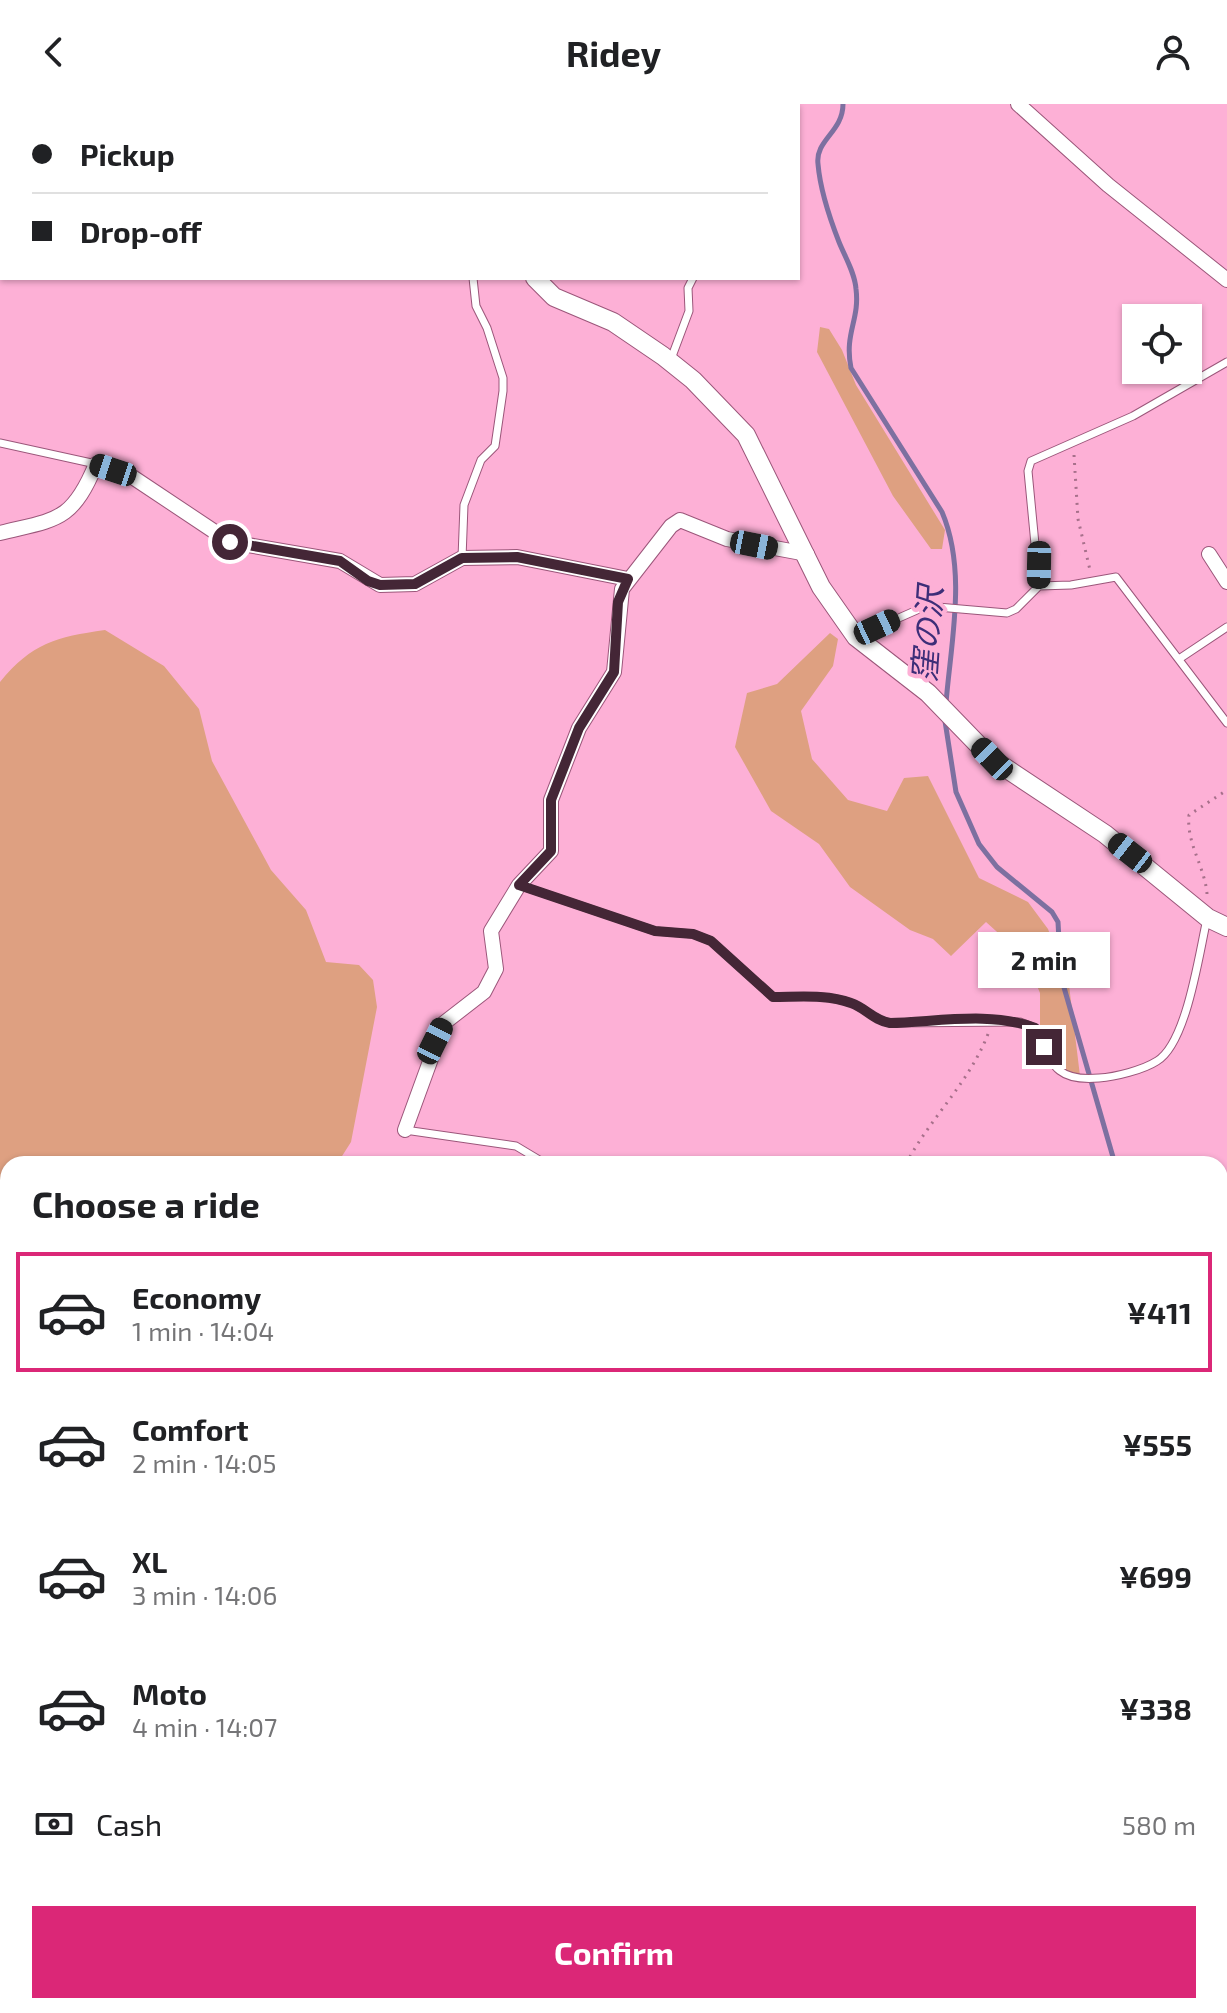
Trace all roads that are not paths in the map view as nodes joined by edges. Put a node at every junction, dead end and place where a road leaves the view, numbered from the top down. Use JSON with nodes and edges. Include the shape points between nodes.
{"nodes":[{"id":1,"x":1018,"y":104,"type":"edge"},
{"id":2,"x":473,"y":280,"type":"edge"},
{"id":3,"x":537,"y":280,"type":"edge"},
{"id":4,"x":692,"y":280,"type":"edge"},
{"id":5,"x":1227,"y":280,"type":"edge"},
{"id":6,"x":670,"y":361,"type":"junction"},
{"id":7,"x":1227,"y":362,"type":"edge"},
{"id":8,"x":0,"y":443,"type":"edge"},
{"id":9,"x":96,"y":464,"type":"junction"},
{"id":10,"x":0,"y":533,"type":"edge"},
{"id":11,"x":807,"y":554,"type":"junction"},
{"id":12,"x":1209,"y":554,"type":"dead end"},
{"id":13,"x":462,"y":558,"type":"junction"},
{"id":14,"x":628,"y":579,"type":"junction"},
{"id":15,"x":1227,"y":582,"type":"edge"},
{"id":16,"x":1039,"y":586,"type":"junction"},
{"id":17,"x":1227,"y":627,"type":"edge"},
{"id":18,"x":856,"y":637,"type":"junction"},
{"id":19,"x":1179,"y":659,"type":"junction"},
{"id":20,"x":1227,"y":722,"type":"edge"},
{"id":21,"x":519,"y":885,"type":"junction"},
{"id":22,"x":1208,"y":918,"type":"junction"},
{"id":23,"x":1227,"y":927,"type":"edge"},
{"id":24,"x":405,"y":1130,"type":"joint"},
{"id":25,"x":533,"y":1156,"type":"edge"}],
"edges":[{"from":1,"to":5,"type":"street"},
{"from":2,"to":13,"type":"lane","via":[[476,306],[503,391],[495,446],[481,460],[464,505]]},
{"from":3,"to":6,"type":"street","via":[[554,297],[613,322]]},
{"from":4,"to":6,"type":"lane","via":[[689,311]]},
{"from":6,"to":11,"type":"street","via":[[746,435]]},
{"from":7,"to":16,"type":"lane","via":[[1133,416],[1031,461]]},
{"from":8,"to":9,"type":"lane"},
{"from":9,"to":10,"type":"street","via":[[85,492],[65,514]]},
{"from":9,"to":13,"type":"street","via":[[131,476],[230,542],[340,561],[380,585],[415,584]]},
{"from":11,"to":14,"type":"street","via":[[727,539],[680,520]]},
{"from":11,"to":18,"type":"street","via":[[821,587]]},
{"from":12,"to":15,"type":"street"},
{"from":13,"to":14,"type":"street","via":[[541,560]]},
{"from":14,"to":21,"type":"street","via":[[618,602],[614,672],[579,728],[551,800],[551,851]]},
{"from":16,"to":18,"type":"lane","via":[[1007,613],[917,608]]},
{"from":16,"to":19,"type":"lane","via":[[1116,577]]},
{"from":17,"to":19,"type":"lane"},
{"from":18,"to":22,"type":"street","via":[[928,693],[992,759],[1105,834]]},
{"from":19,"to":20,"type":"lane"},
{"from":21,"to":22,"type":"lane","via":[[655,931],[711,941],[773,997],[836,998],[890,1023],[994,1020],[1035,1028],[1053,1066],[1064,1077],[1085,1080],[1157,1062],[1166,1053],[1189,1005]]},
{"from":21,"to":24,"type":"street","via":[[491,931],[496,969],[484,992],[444,1023]]},
{"from":22,"to":23,"type":"street"},
{"from":24,"to":25,"type":"lane","via":[[516,1146]]}]}
